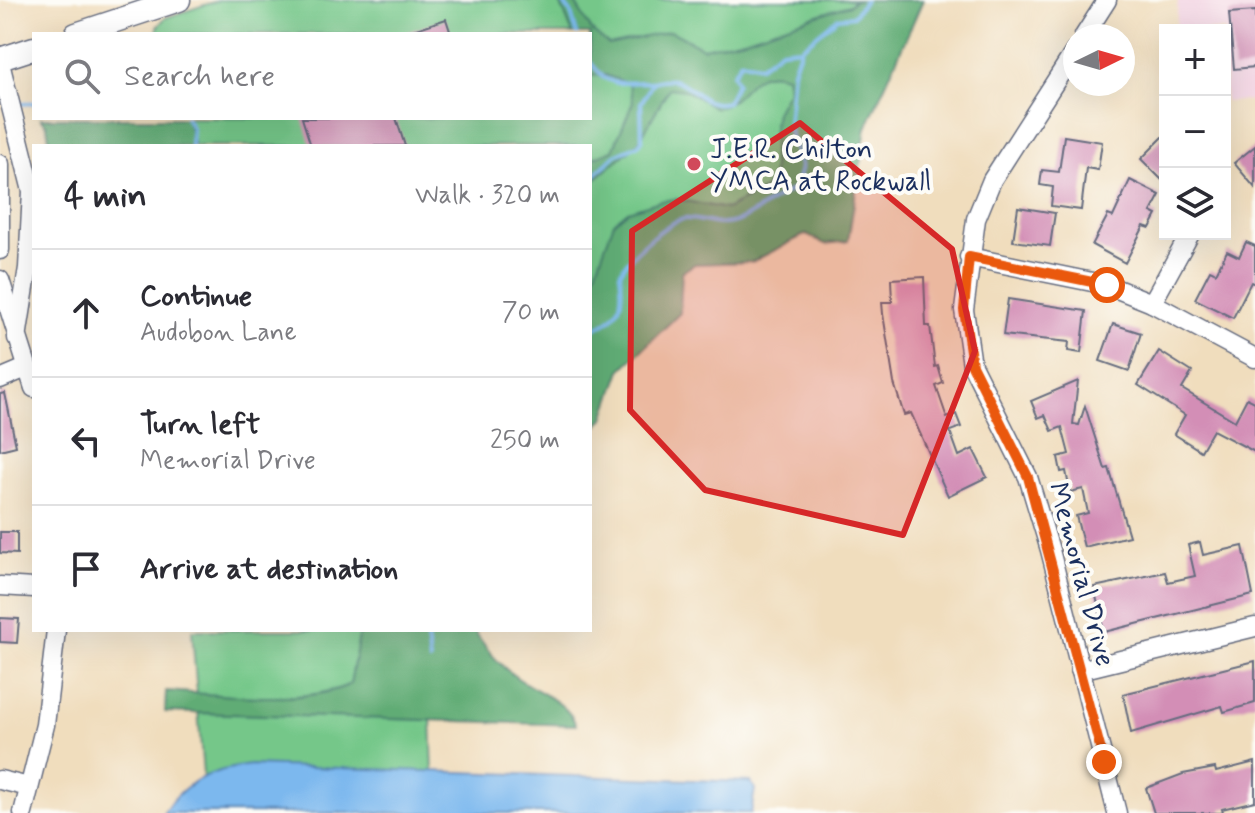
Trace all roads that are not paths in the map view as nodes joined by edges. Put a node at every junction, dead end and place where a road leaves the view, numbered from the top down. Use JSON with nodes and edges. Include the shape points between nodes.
{"nodes":[{"id":1,"x":179,"y":0,"type":"edge"},
{"id":2,"x":1107,"y":0,"type":"edge"},
{"id":3,"x":1092,"y":24,"type":"edge"},
{"id":4,"x":82,"y":32,"type":"edge"},
{"id":5,"x":32,"y":49,"type":"edge"},
{"id":6,"x":0,"y":61,"type":"edge"},
{"id":7,"x":1063,"y":70,"type":"edge"},
{"id":8,"x":0,"y":164,"type":"edge"},
{"id":9,"x":1187,"y":240,"type":"edge"},
{"id":10,"x":0,"y":250,"type":"edge"},
{"id":11,"x":969,"y":257,"type":"junction"},
{"id":12,"x":0,"y":280,"type":"edge"},
{"id":13,"x":1152,"y":303,"type":"junction"},
{"id":14,"x":17,"y":338,"type":"junction"},
{"id":15,"x":1255,"y":358,"type":"edge"},
{"id":16,"x":26,"y":368,"type":"junction"},
{"id":17,"x":0,"y":379,"type":"edge"},
{"id":18,"x":32,"y":383,"type":"edge"},
{"id":19,"x":0,"y":586,"type":"edge"},
{"id":20,"x":32,"y":588,"type":"edge"},
{"id":21,"x":1255,"y":627,"type":"edge"},
{"id":22,"x":56,"y":632,"type":"edge"},
{"id":23,"x":1080,"y":670,"type":"junction"},
{"id":24,"x":0,"y":780,"type":"edge"},
{"id":25,"x":29,"y":787,"type":"junction"},
{"id":26,"x":23,"y":813,"type":"edge"},
{"id":27,"x":1117,"y":813,"type":"edge"}],
"edges":[{"from":1,"to":4,"type":"main road"},
{"from":2,"to":3,"type":"street"},
{"from":5,"to":6,"type":"main road"},
{"from":6,"to":14,"type":"street","via":[[32,191]]},
{"from":7,"to":11,"type":"street","name":"Memorial Drive","via":[[992,180],[976,219]]},
{"from":8,"to":10,"type":"street"},
{"from":9,"to":13,"type":"street"},
{"from":11,"to":13,"type":"street","via":[[1107,285]]},
{"from":11,"to":23,"type":"street","name":"Memorial Drive","via":[[964,310],[972,365],[1028,477]]},
{"from":12,"to":14,"type":"street"},
{"from":13,"to":15,"type":"street"},
{"from":14,"to":16,"type":"street"},
{"from":16,"to":17,"type":"street"},
{"from":16,"to":18,"type":"street"},
{"from":19,"to":20,"type":"street"},
{"from":21,"to":23,"type":"street"},
{"from":22,"to":25,"type":"street","via":[[45,725]]},
{"from":23,"to":27,"type":"street","name":"Memorial Drive"},
{"from":24,"to":25,"type":"street"},
{"from":25,"to":26,"type":"street"}]}
